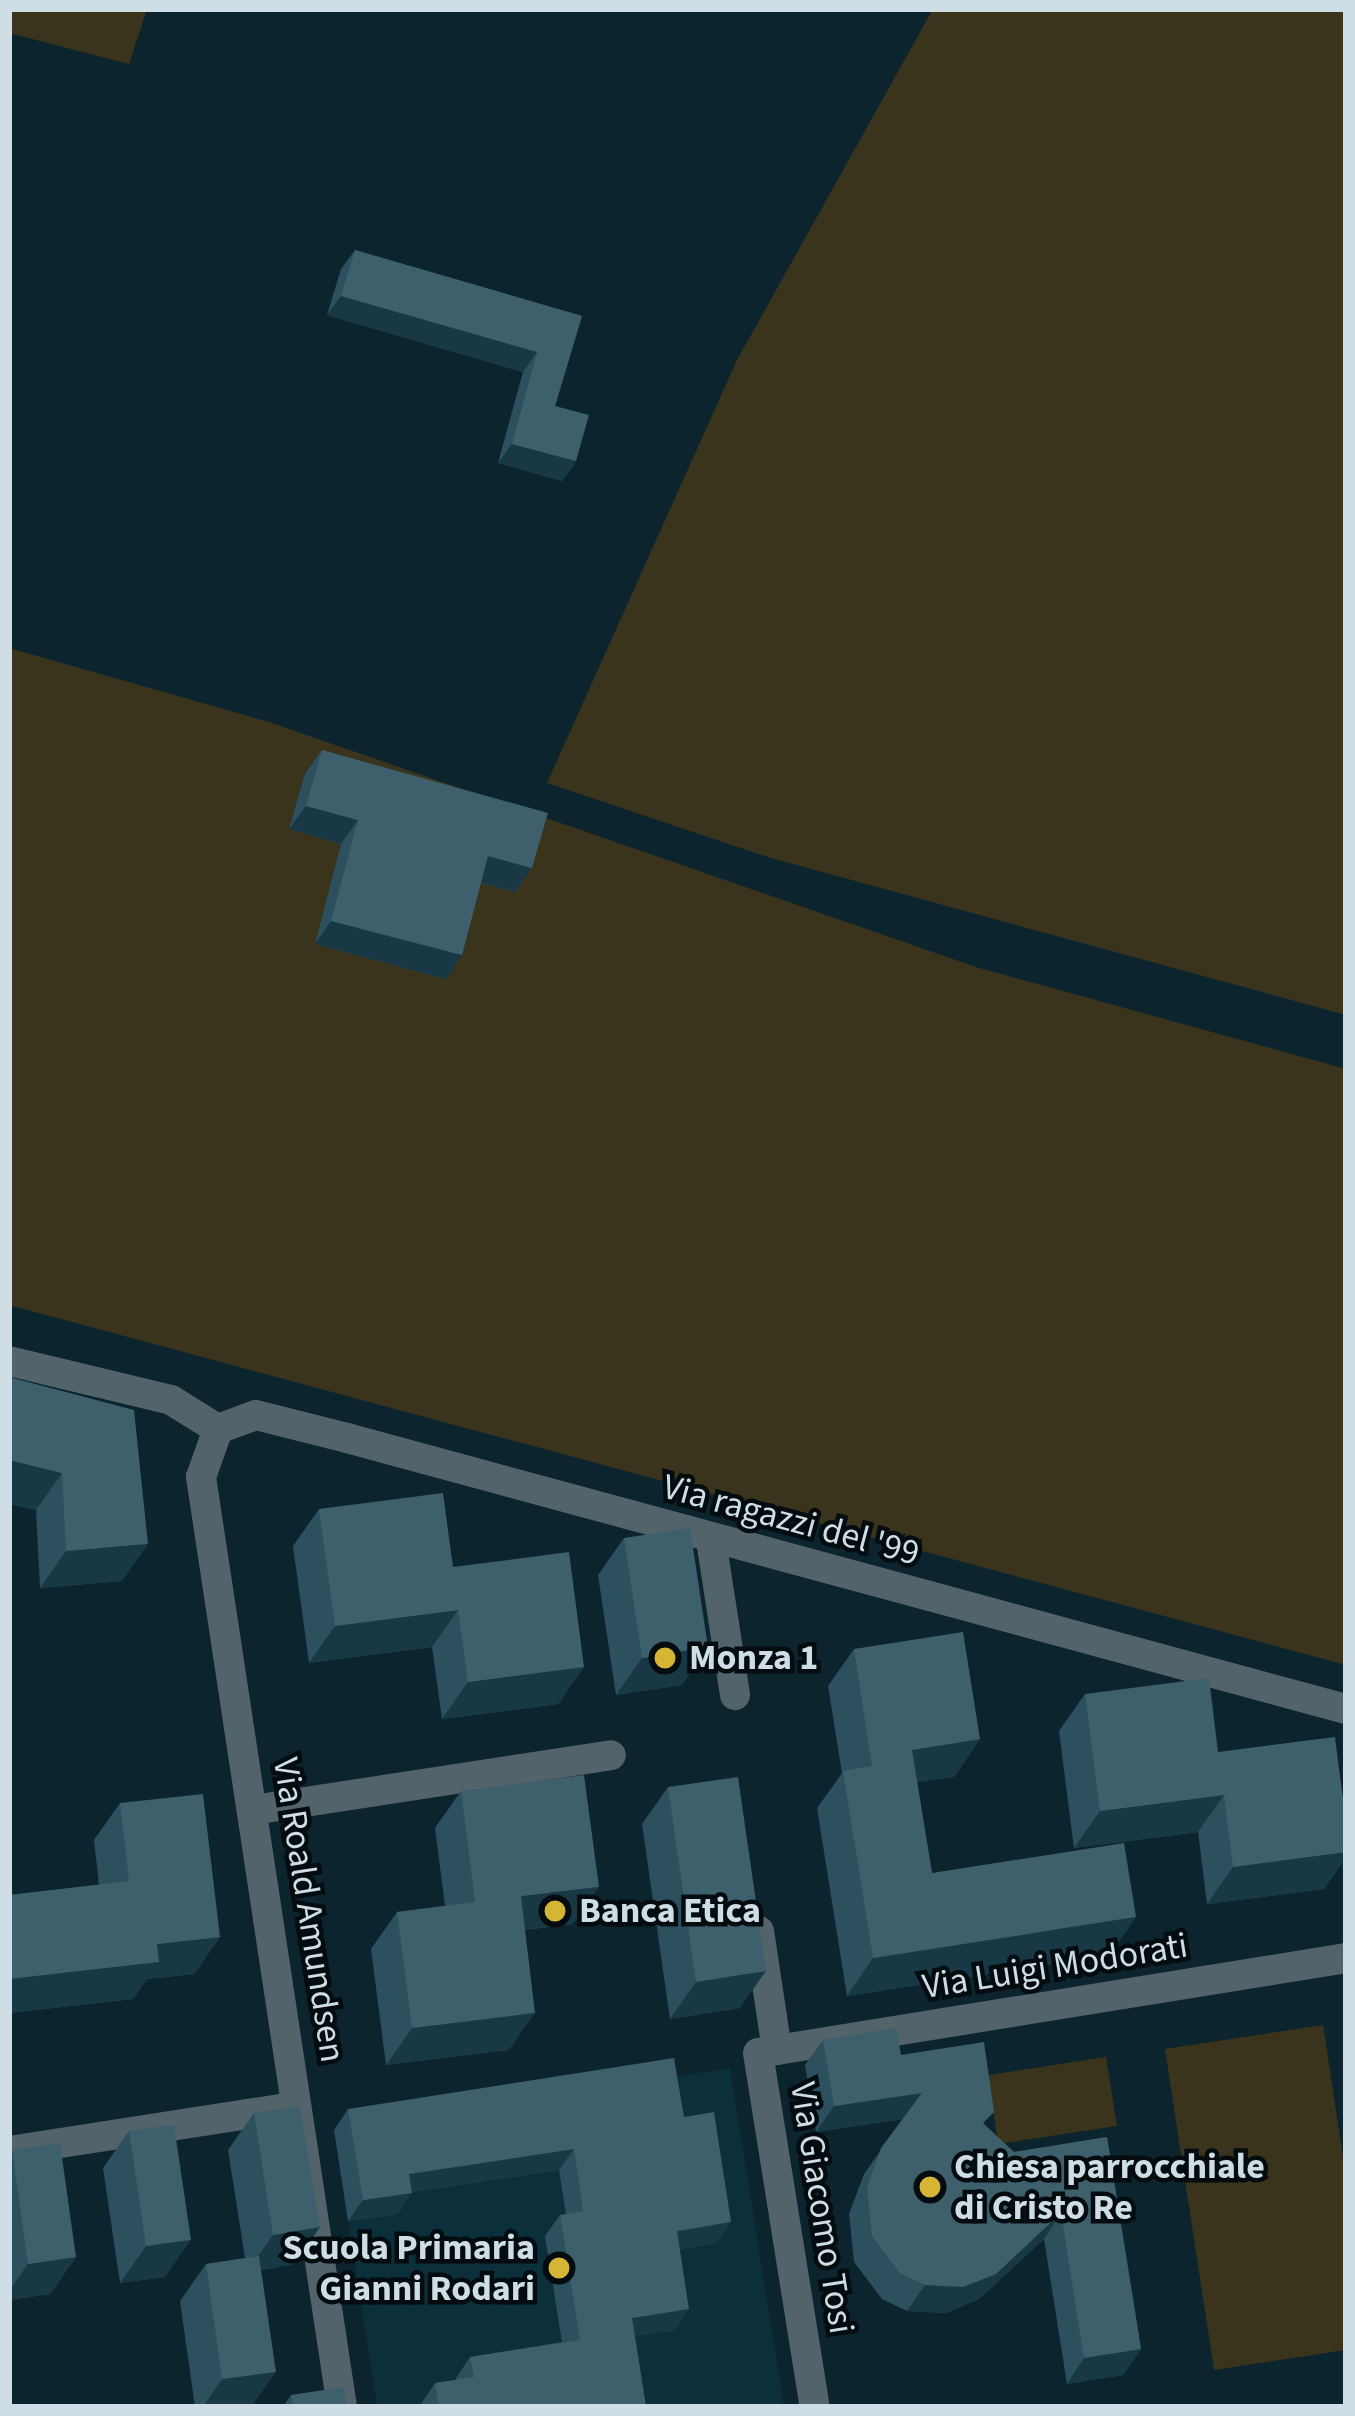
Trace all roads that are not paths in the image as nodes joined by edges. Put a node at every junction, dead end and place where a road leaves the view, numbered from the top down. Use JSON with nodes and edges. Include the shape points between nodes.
{"nodes":[{"id":1,"x":9,"y":1361,"type":"edge"},
{"id":2,"x":218,"y":1429,"type":"junction"},
{"id":3,"x":711,"y":1540,"type":"junction"},
{"id":4,"x":735,"y":1695,"type":"dead end"},
{"id":5,"x":1346,"y":1709,"type":"edge"},
{"id":6,"x":611,"y":1755,"type":"dead end"},
{"id":7,"x":253,"y":1810,"type":"junction"},
{"id":8,"x":753,"y":1892,"type":"edge"},
{"id":9,"x":1346,"y":1958,"type":"edge"},
{"id":10,"x":777,"y":2050,"type":"junction"},
{"id":11,"x":299,"y":2106,"type":"junction"},
{"id":12,"x":9,"y":2151,"type":"edge"},
{"id":13,"x":342,"y":2407,"type":"edge"},
{"id":14,"x":815,"y":2407,"type":"edge"}],
"edges":[{"from":1,"to":2,"type":"street","via":[[171,1400]]},
{"from":2,"to":3,"type":"street","name":"Via ragazzi del '99","via":[[256,1415]]},
{"from":2,"to":7,"type":"street","name":"Via Roald Amundsen","via":[[201,1477]]},
{"from":3,"to":4,"type":"street"},
{"from":3,"to":5,"type":"street","name":"Via ragazzi del '99"},
{"from":6,"to":7,"type":"street"},
{"from":7,"to":11,"type":"street","name":"Via Roald Amundsen"},
{"from":8,"to":10,"type":"street","name":"Via Giacomo Tosi"},
{"from":9,"to":10,"type":"street","name":"Via Luigi Modorati"},
{"from":10,"to":14,"type":"street","name":"Via Giacomo Tosi","via":[[758,2053]]},
{"from":11,"to":12,"type":"street"},
{"from":11,"to":13,"type":"street","name":"Via Roald Amundsen"}]}
